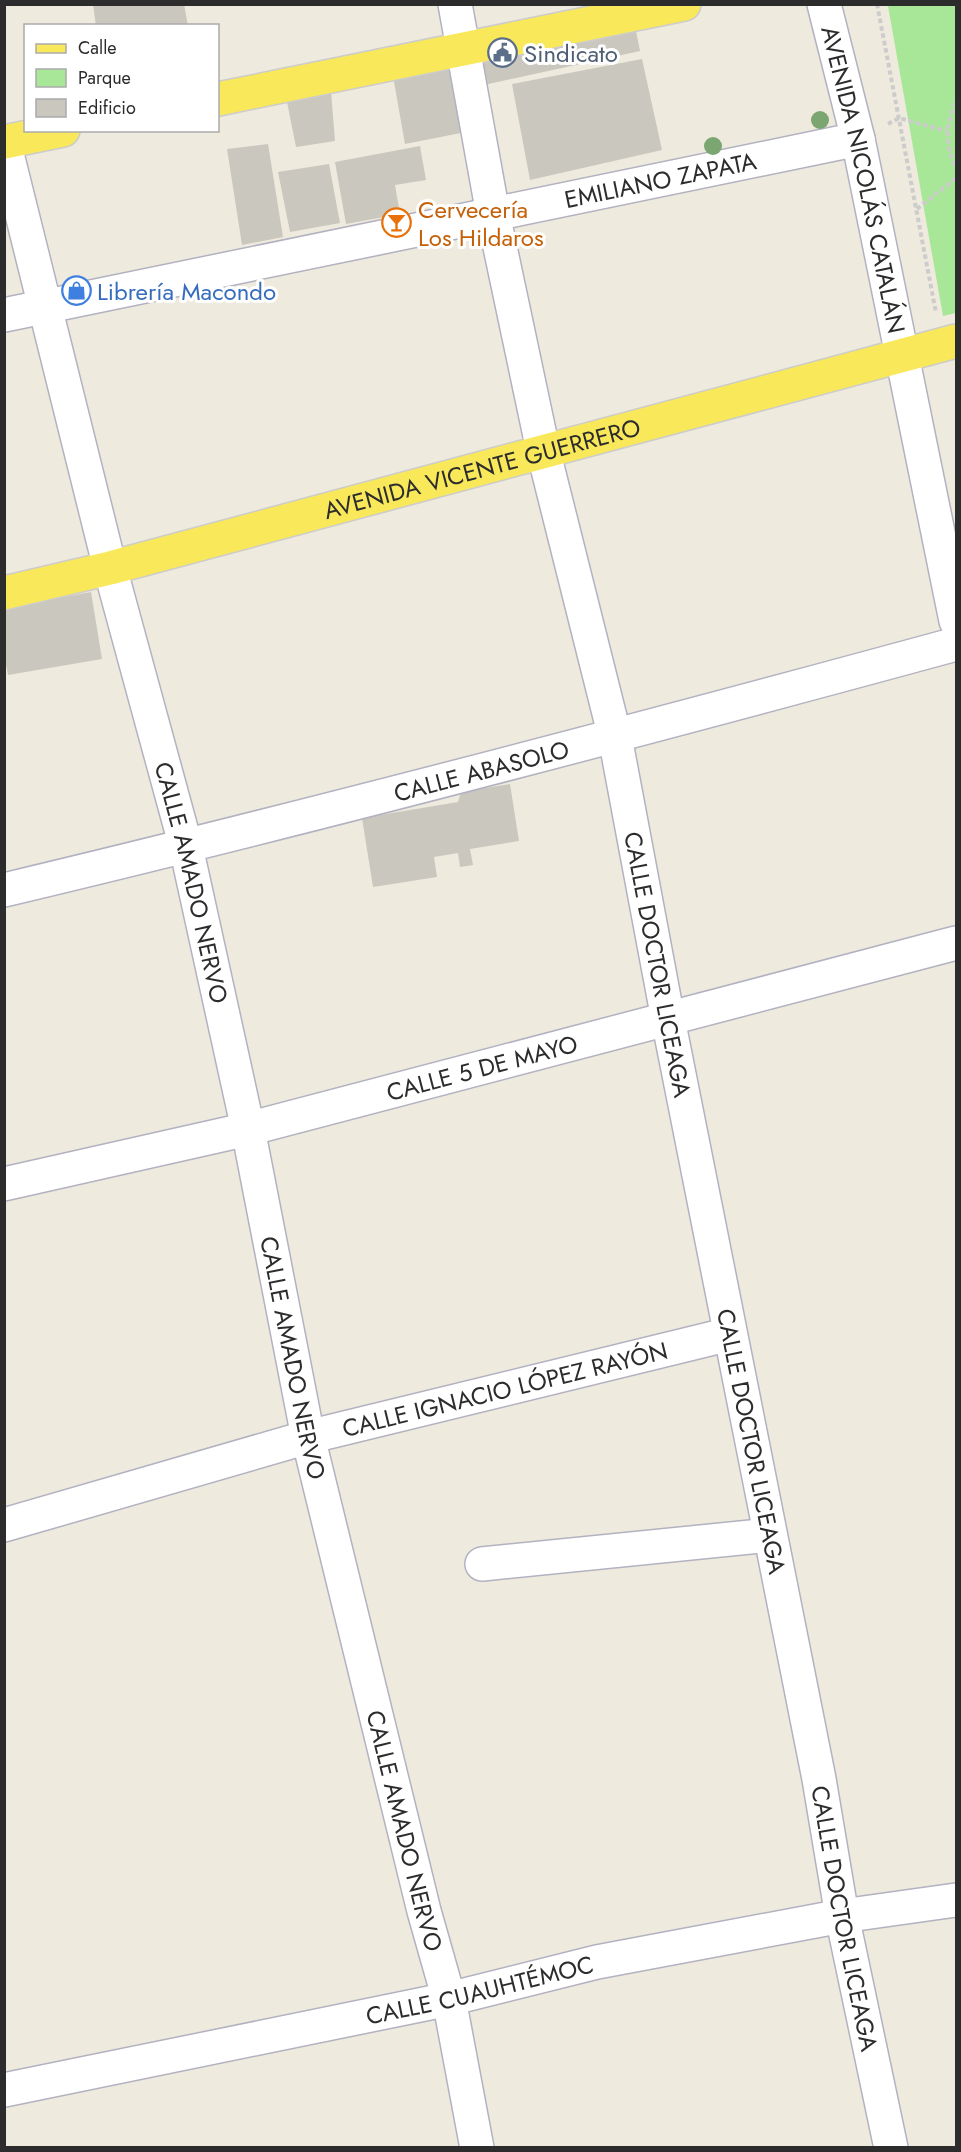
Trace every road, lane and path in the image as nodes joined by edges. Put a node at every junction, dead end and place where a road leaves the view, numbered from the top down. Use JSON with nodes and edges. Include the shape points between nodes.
{"nodes":[{"id":1,"x":455,"y":4,"type":"edge"},
{"id":2,"x":684,"y":4,"type":"edge"},
{"id":3,"x":824,"y":4,"type":"edge"},
{"id":4,"x":877,"y":4,"type":"edge"},
{"id":5,"x":463,"y":49,"type":"junction"},
{"id":6,"x":219,"y":99,"type":"edge"},
{"id":7,"x":957,"y":103,"type":"edge"},
{"id":8,"x":899,"y":118,"type":"junction"},
{"id":9,"x":947,"y":131,"type":"junction"},
{"id":10,"x":53,"y":132,"type":"edge"},
{"id":11,"x":858,"y":139,"type":"junction"},
{"id":12,"x":5,"y":142,"type":"edge"},
{"id":13,"x":957,"y":167,"type":"edge"},
{"id":14,"x":957,"y":178,"type":"edge"},
{"id":15,"x":916,"y":210,"type":"junction"},
{"id":16,"x":493,"y":214,"type":"junction"},
{"id":17,"x":46,"y":306,"type":"junction"},
{"id":18,"x":936,"y":314,"type":"dead end"},
{"id":19,"x":4,"y":315,"type":"edge"},
{"id":20,"x":957,"y":341,"type":"edge"},
{"id":21,"x":902,"y":354,"type":"junction"},
{"id":22,"x":543,"y":450,"type":"junction"},
{"id":23,"x":110,"y":568,"type":"junction"},
{"id":24,"x":4,"y":593,"type":"edge"},
{"id":25,"x":957,"y":621,"type":"edge"},
{"id":26,"x":957,"y":644,"type":"edge"},
{"id":27,"x":615,"y":737,"type":"junction"},
{"id":28,"x":186,"y":847,"type":"junction"},
{"id":29,"x":4,"y":890,"type":"edge"},
{"id":30,"x":957,"y":943,"type":"edge"},
{"id":31,"x":668,"y":1019,"type":"junction"},
{"id":32,"x":248,"y":1129,"type":"junction"},
{"id":33,"x":4,"y":1184,"type":"edge"},
{"id":34,"x":730,"y":1334,"type":"junction"},
{"id":35,"x":308,"y":1437,"type":"junction"},
{"id":36,"x":4,"y":1525,"type":"edge"},
{"id":37,"x":770,"y":1535,"type":"junction"},
{"id":38,"x":482,"y":1564,"type":"dead end"},
{"id":39,"x":957,"y":1900,"type":"edge"},
{"id":40,"x":842,"y":1916,"type":"junction"},
{"id":41,"x":449,"y":1999,"type":"junction"},
{"id":42,"x":4,"y":2090,"type":"edge"},
{"id":43,"x":477,"y":2148,"type":"edge"},
{"id":44,"x":891,"y":2148,"type":"edge"}],
"edges":[{"from":1,"to":5,"type":"street","name":"CALLE DOCTOR LICEAGA"},
{"from":2,"to":5,"type":"main road"},
{"from":3,"to":11,"type":"street","name":"AVENIDA NICOLÁS CATALÁN"},
{"from":4,"to":8,"type":"path"},
{"from":5,"to":6,"type":"main road"},
{"from":5,"to":16,"type":"street","name":"CALLE DOCTOR LICEAGA"},
{"from":7,"to":9,"type":"path"},
{"from":8,"to":9,"type":"path"},
{"from":8,"to":11,"type":"path"},
{"from":8,"to":15,"type":"path"},
{"from":9,"to":13,"type":"path","via":[[950,156]]},
{"from":10,"to":12,"type":"main road"},
{"from":11,"to":16,"type":"street","name":"EMILIANO ZAPATA"},
{"from":11,"to":21,"type":"street","name":"AVENIDA NICOLÁS CATALÁN"},
{"from":12,"to":17,"type":"street","name":"CALLE AMADO NERVO"},
{"from":14,"to":15,"type":"path"},
{"from":15,"to":18,"type":"path"},
{"from":16,"to":17,"type":"street","name":"EMILIANO ZAPATA"},
{"from":16,"to":22,"type":"street","name":"CALLE DOCTOR LICEAGA"},
{"from":17,"to":19,"type":"street","name":"EMILIANO ZAPATA"},
{"from":17,"to":23,"type":"street","name":"CALLE AMADO NERVO"},
{"from":20,"to":21,"type":"main road","name":"AVENIDA VICENTE GUERRERO"},
{"from":21,"to":22,"type":"main road","name":"AVENIDA VICENTE GUERRERO"},
{"from":21,"to":25,"type":"street","name":"AVENIDA NICOLÁS CATALÁN"},
{"from":22,"to":23,"type":"main road","name":"AVENIDA VICENTE GUERRERO"},
{"from":22,"to":27,"type":"street","name":"CALLE DOCTOR LICEAGA"},
{"from":23,"to":24,"type":"main road","name":"AVENIDA VICENTE GUERRERO"},
{"from":23,"to":28,"type":"street","name":"CALLE AMADO NERVO"},
{"from":26,"to":27,"type":"street","name":"CALLE ABASOLO"},
{"from":27,"to":28,"type":"street","name":"CALLE ABASOLO"},
{"from":27,"to":31,"type":"street","name":"CALLE DOCTOR LICEAGA"},
{"from":28,"to":29,"type":"street","name":"CALLE ABASOLO"},
{"from":28,"to":32,"type":"street","name":"CALLE AMADO NERVO"},
{"from":30,"to":31,"type":"street","name":"CALLE 5 DE MAYO"},
{"from":31,"to":32,"type":"street","name":"CALLE 5 DE MAYO"},
{"from":31,"to":34,"type":"street","name":"CALLE DOCTOR LICEAGA"},
{"from":32,"to":33,"type":"street","name":"CALLE 5 DE MAYO"},
{"from":32,"to":35,"type":"street","name":"CALLE AMADO NERVO"},
{"from":34,"to":35,"type":"street","name":"CALLE IGNACIO LÓPEZ RAYÓN"},
{"from":34,"to":37,"type":"street","name":"CALLE DOCTOR LICEAGA"},
{"from":35,"to":36,"type":"street","name":"CALLE IGNACIO LÓPEZ RAYÓN"},
{"from":35,"to":41,"type":"street","name":"CALLE AMADO NERVO"},
{"from":37,"to":38,"type":"street"},
{"from":37,"to":40,"type":"street","name":"CALLE DOCTOR LICEAGA"},
{"from":39,"to":40,"type":"street","name":"CALLE CUAUHTÉMOC"},
{"from":40,"to":41,"type":"street","name":"CALLE CUAUHTÉMOC","via":[[597,1962]]},
{"from":40,"to":44,"type":"street","name":"CALLE DOCTOR LICEAGA"},
{"from":41,"to":42,"type":"street","name":"CALLE CUAUHTÉMOC"},
{"from":41,"to":43,"type":"street","name":"CALLE AMADO NERVO"}]}
